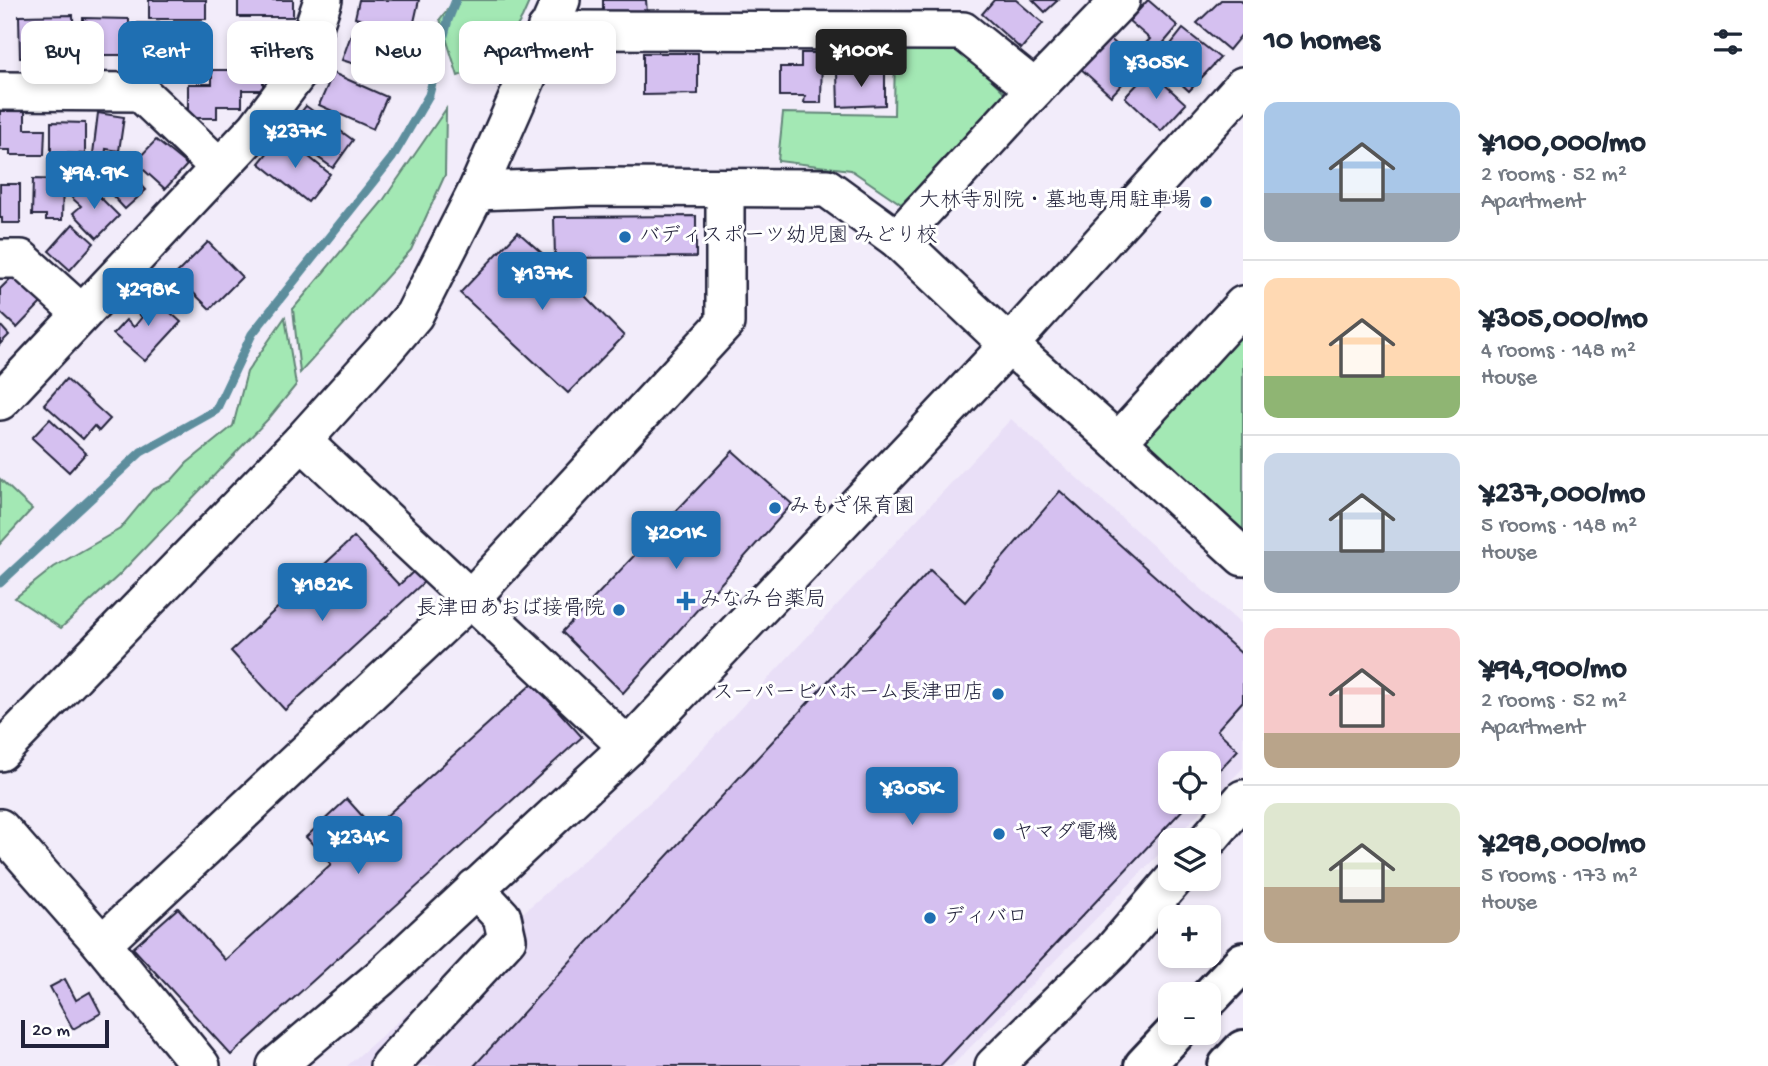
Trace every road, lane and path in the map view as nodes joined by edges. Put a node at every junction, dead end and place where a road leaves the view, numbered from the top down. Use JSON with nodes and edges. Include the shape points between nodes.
{"nodes":[{"id":1,"x":323,"y":0,"type":"edge"},
{"id":2,"x":1121,"y":0,"type":"edge"},
{"id":3,"x":553,"y":15,"type":"edge"},
{"id":4,"x":1243,"y":86,"type":"edge"},
{"id":5,"x":1035,"y":89,"type":"junction"},
{"id":6,"x":0,"y":91,"type":"edge"},
{"id":7,"x":219,"y":167,"type":"junction"},
{"id":8,"x":725,"y":189,"type":"junction"},
{"id":9,"x":477,"y":191,"type":"junction"},
{"id":10,"x":897,"y":239,"type":"junction"},
{"id":11,"x":0,"y":259,"type":"edge"},
{"id":12,"x":1243,"y":305,"type":"edge"},
{"id":13,"x":81,"y":313,"type":"junction"},
{"id":14,"x":1009,"y":345,"type":"junction"},
{"id":15,"x":0,"y":401,"type":"edge"},
{"id":16,"x":302,"y":440,"type":"junction"},
{"id":17,"x":1118,"y":442,"type":"junction"},
{"id":18,"x":1243,"y":557,"type":"edge"},
{"id":19,"x":471,"y":598,"type":"junction"},
{"id":20,"x":628,"y":747,"type":"junction"},
{"id":21,"x":0,"y":752,"type":"edge"},
{"id":22,"x":1243,"y":799,"type":"edge"},
{"id":23,"x":0,"y":828,"type":"edge"},
{"id":24,"x":1218,"y":828,"type":"edge"},
{"id":25,"x":475,"y":888,"type":"junction"},
{"id":26,"x":1163,"y":891,"type":"edge"},
{"id":27,"x":102,"y":944,"type":"junction"},
{"id":28,"x":1243,"y":962,"type":"edge"},
{"id":29,"x":1221,"y":985,"type":"edge"},
{"id":30,"x":1164,"y":1045,"type":"edge"},
{"id":31,"x":1243,"y":1050,"type":"edge"},
{"id":32,"x":201,"y":1066,"type":"edge"},
{"id":33,"x":276,"y":1066,"type":"edge"},
{"id":34,"x":389,"y":1066,"type":"edge"},
{"id":35,"x":994,"y":1066,"type":"edge"},
{"id":36,"x":1144,"y":1066,"type":"edge"},
{"id":37,"x":1228,"y":1066,"type":"edge"}],
"edges":[{"from":1,"to":7,"type":"street","via":[[298,72],[256,129]]},
{"from":2,"to":5,"type":"street"},
{"from":3,"to":5,"type":"street","via":[[963,31]]},
{"from":3,"to":9,"type":"street"},
{"from":4,"to":14,"type":"street"},
{"from":5,"to":10,"type":"street"},
{"from":6,"to":7,"type":"street","via":[[140,92]]},
{"from":7,"to":13,"type":"street"},
{"from":8,"to":9,"type":"street"},
{"from":8,"to":10,"type":"street","via":[[827,188]]},
{"from":8,"to":19,"type":"street","via":[[725,323]]},
{"from":9,"to":16,"type":"street","via":[[414,315]]},
{"from":10,"to":14,"type":"street"},
{"from":11,"to":13,"type":"street","via":[[21,259]]},
{"from":12,"to":17,"type":"street"},
{"from":13,"to":15,"type":"street"},
{"from":14,"to":17,"type":"street"},
{"from":14,"to":20,"type":"street"},
{"from":16,"to":19,"type":"street"},
{"from":16,"to":21,"type":"street"},
{"from":17,"to":18,"type":"street"},
{"from":19,"to":20,"type":"street"},
{"from":19,"to":27,"type":"street"},
{"from":20,"to":25,"type":"street"},
{"from":22,"to":24,"type":"street"},
{"from":23,"to":27,"type":"street"},
{"from":25,"to":33,"type":"street","via":[[380,978]]},
{"from":25,"to":34,"type":"street","via":[[502,917],[507,939]]},
{"from":26,"to":35,"type":"street","via":[[1113,950]]},
{"from":27,"to":32,"type":"street"},
{"from":28,"to":29,"type":"highway"},
{"from":30,"to":36,"type":"highway"},
{"from":31,"to":37,"type":"highway"}]}
